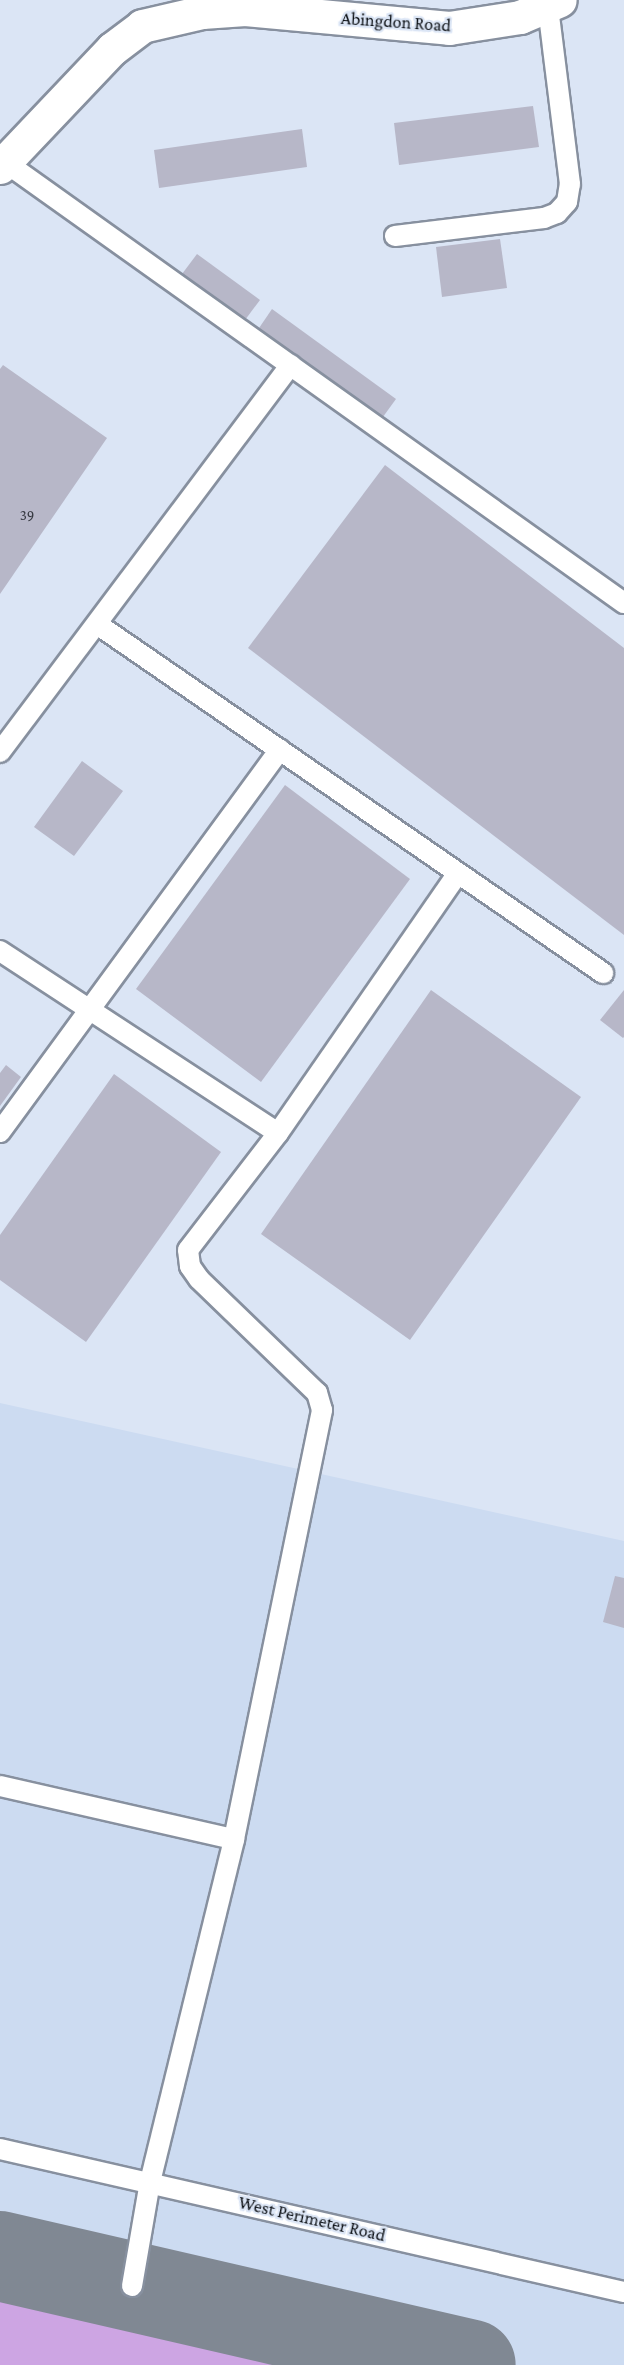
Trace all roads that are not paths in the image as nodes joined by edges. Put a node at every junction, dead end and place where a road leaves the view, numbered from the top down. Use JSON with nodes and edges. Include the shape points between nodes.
{"nodes":[{"id":1,"x":554,"y":4,"type":"edge"},
{"id":2,"x":202,"y":6,"type":"edge"},
{"id":3,"x":2,"y":165,"type":"edge"},
{"id":4,"x":395,"y":236,"type":"dead end"},
{"id":5,"x":291,"y":365,"type":"junction"},
{"id":6,"x":624,"y":603,"type":"edge"},
{"id":7,"x":96,"y":624,"type":"junction"},
{"id":8,"x":280,"y":750,"type":"junction"},
{"id":9,"x":0,"y":752,"type":"edge"},
{"id":10,"x":458,"y":873,"type":"junction"},
{"id":11,"x":0,"y":951,"type":"edge"},
{"id":12,"x":603,"y":973,"type":"dead end"},
{"id":13,"x":89,"y":1010,"type":"junction"},
{"id":14,"x":0,"y":1132,"type":"edge"},
{"id":15,"x":278,"y":1133,"type":"junction"},
{"id":16,"x":0,"y":1786,"type":"edge"},
{"id":17,"x":234,"y":1839,"type":"junction"},
{"id":18,"x":0,"y":2149,"type":"edge"},
{"id":19,"x":150,"y":2182,"type":"junction"},
{"id":20,"x":132,"y":2286,"type":"dead end"},
{"id":21,"x":624,"y":2292,"type":"edge"}],
"edges":[{"from":1,"to":2,"type":"street","name":"Abingdon Road","via":[[497,23],[449,28]]},
{"from":1,"to":4,"type":"lane","via":[[570,184],[567,202],[544,218]]},
{"from":2,"to":3,"type":"street","name":"Abingdon Road","via":[[142,26],[112,49]]},
{"from":3,"to":5,"type":"lane"},
{"from":5,"to":6,"type":"lane"},
{"from":5,"to":7,"type":"lane"},
{"from":7,"to":8,"type":"lane"},
{"from":7,"to":9,"type":"lane"},
{"from":8,"to":10,"type":"lane"},
{"from":8,"to":13,"type":"lane"},
{"from":10,"to":12,"type":"lane"},
{"from":10,"to":15,"type":"lane"},
{"from":11,"to":13,"type":"lane"},
{"from":13,"to":14,"type":"lane"},
{"from":13,"to":15,"type":"lane"},
{"from":15,"to":17,"type":"lane","via":[[188,1250],[190,1266],[199,1279],[317,1393],[322,1410]]},
{"from":16,"to":17,"type":"lane"},
{"from":17,"to":19,"type":"lane"},
{"from":18,"to":19,"type":"lane","name":"West Perimeter Road"},
{"from":19,"to":20,"type":"lane"},
{"from":19,"to":21,"type":"lane","name":"West Perimeter Road"}]}
